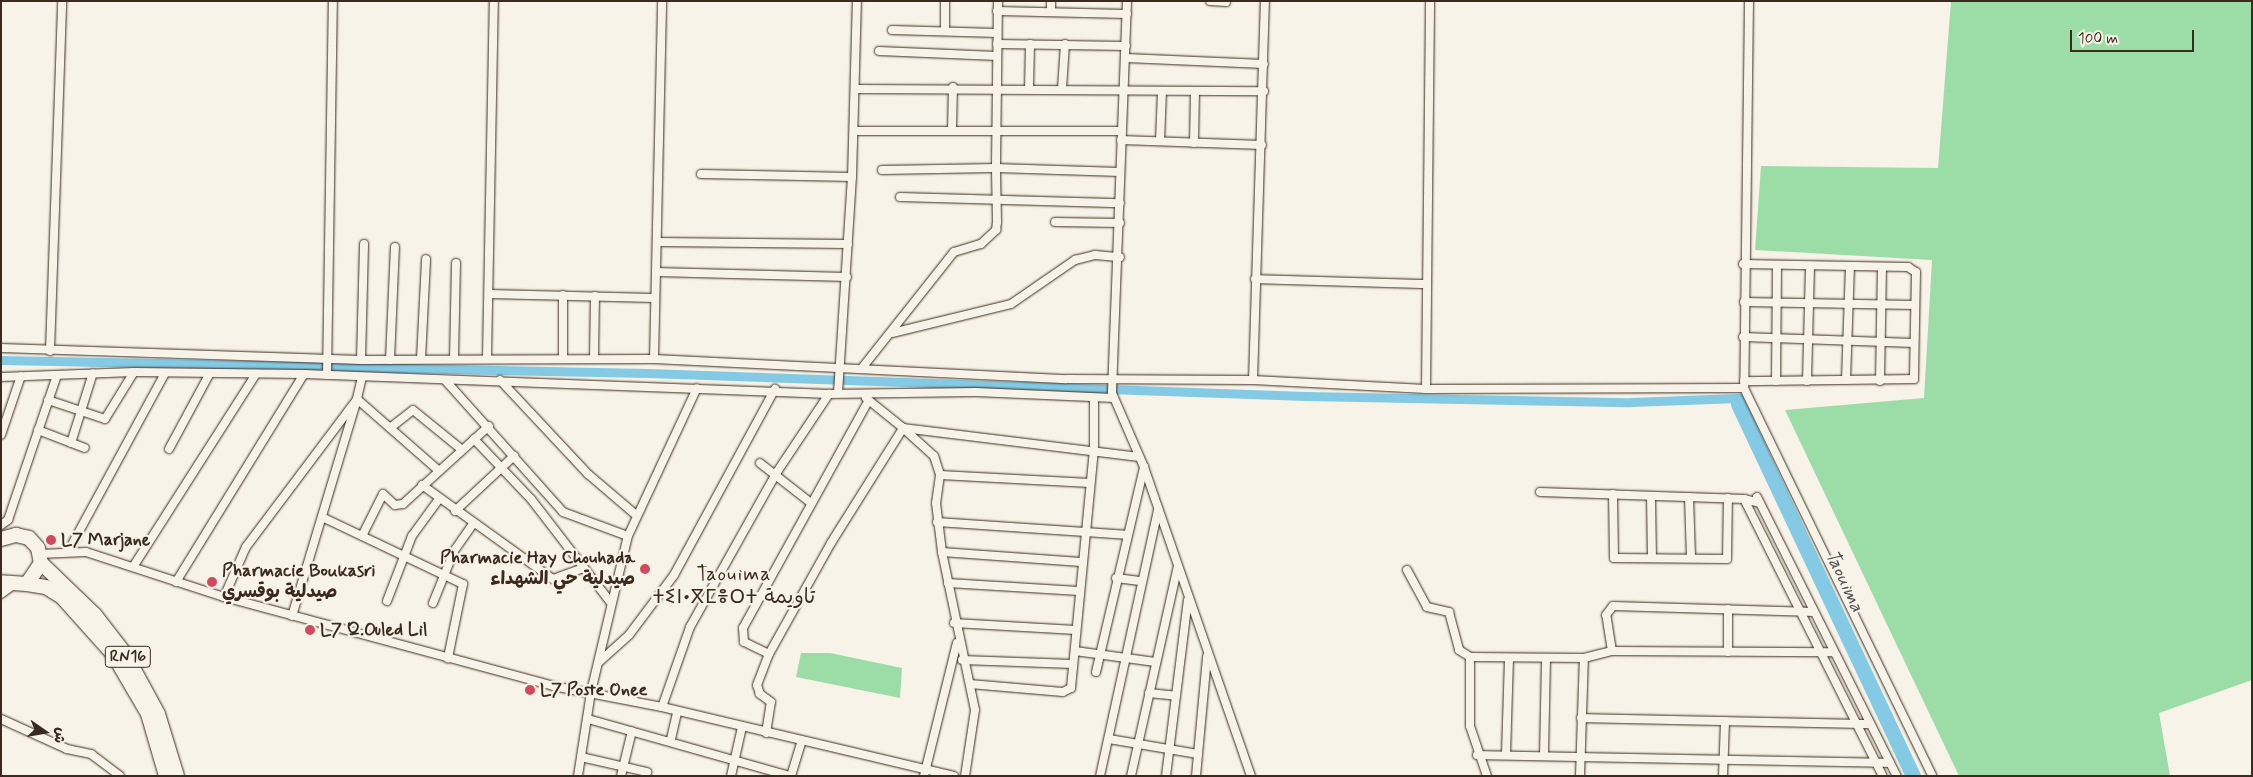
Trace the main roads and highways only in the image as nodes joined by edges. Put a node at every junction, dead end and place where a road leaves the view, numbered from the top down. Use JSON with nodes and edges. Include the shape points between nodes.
{"nodes":[{"id":1,"x":2,"y":535,"type":"edge"},
{"id":2,"x":40,"y":558,"type":"junction"},
{"id":3,"x":27,"y":584,"type":"junction"},
{"id":4,"x":5,"y":587,"type":"edge"},
{"id":5,"x":166,"y":776,"type":"edge"},
{"id":6,"x":177,"y":776,"type":"edge"}],
"edges":[{"from":1,"to":2,"type":"highway","number":"RN16","via":[[28,538]]},
{"from":2,"to":3,"type":"highway"},
{"from":2,"to":6,"type":"highway","number":"RN16","via":[[95,615],[126,655],[158,714]]},
{"from":3,"to":4,"type":"highway","number":"RN16"},
{"from":3,"to":5,"type":"highway","number":"RN16","via":[[46,587],[62,597],[113,654],[148,714]]}]}
